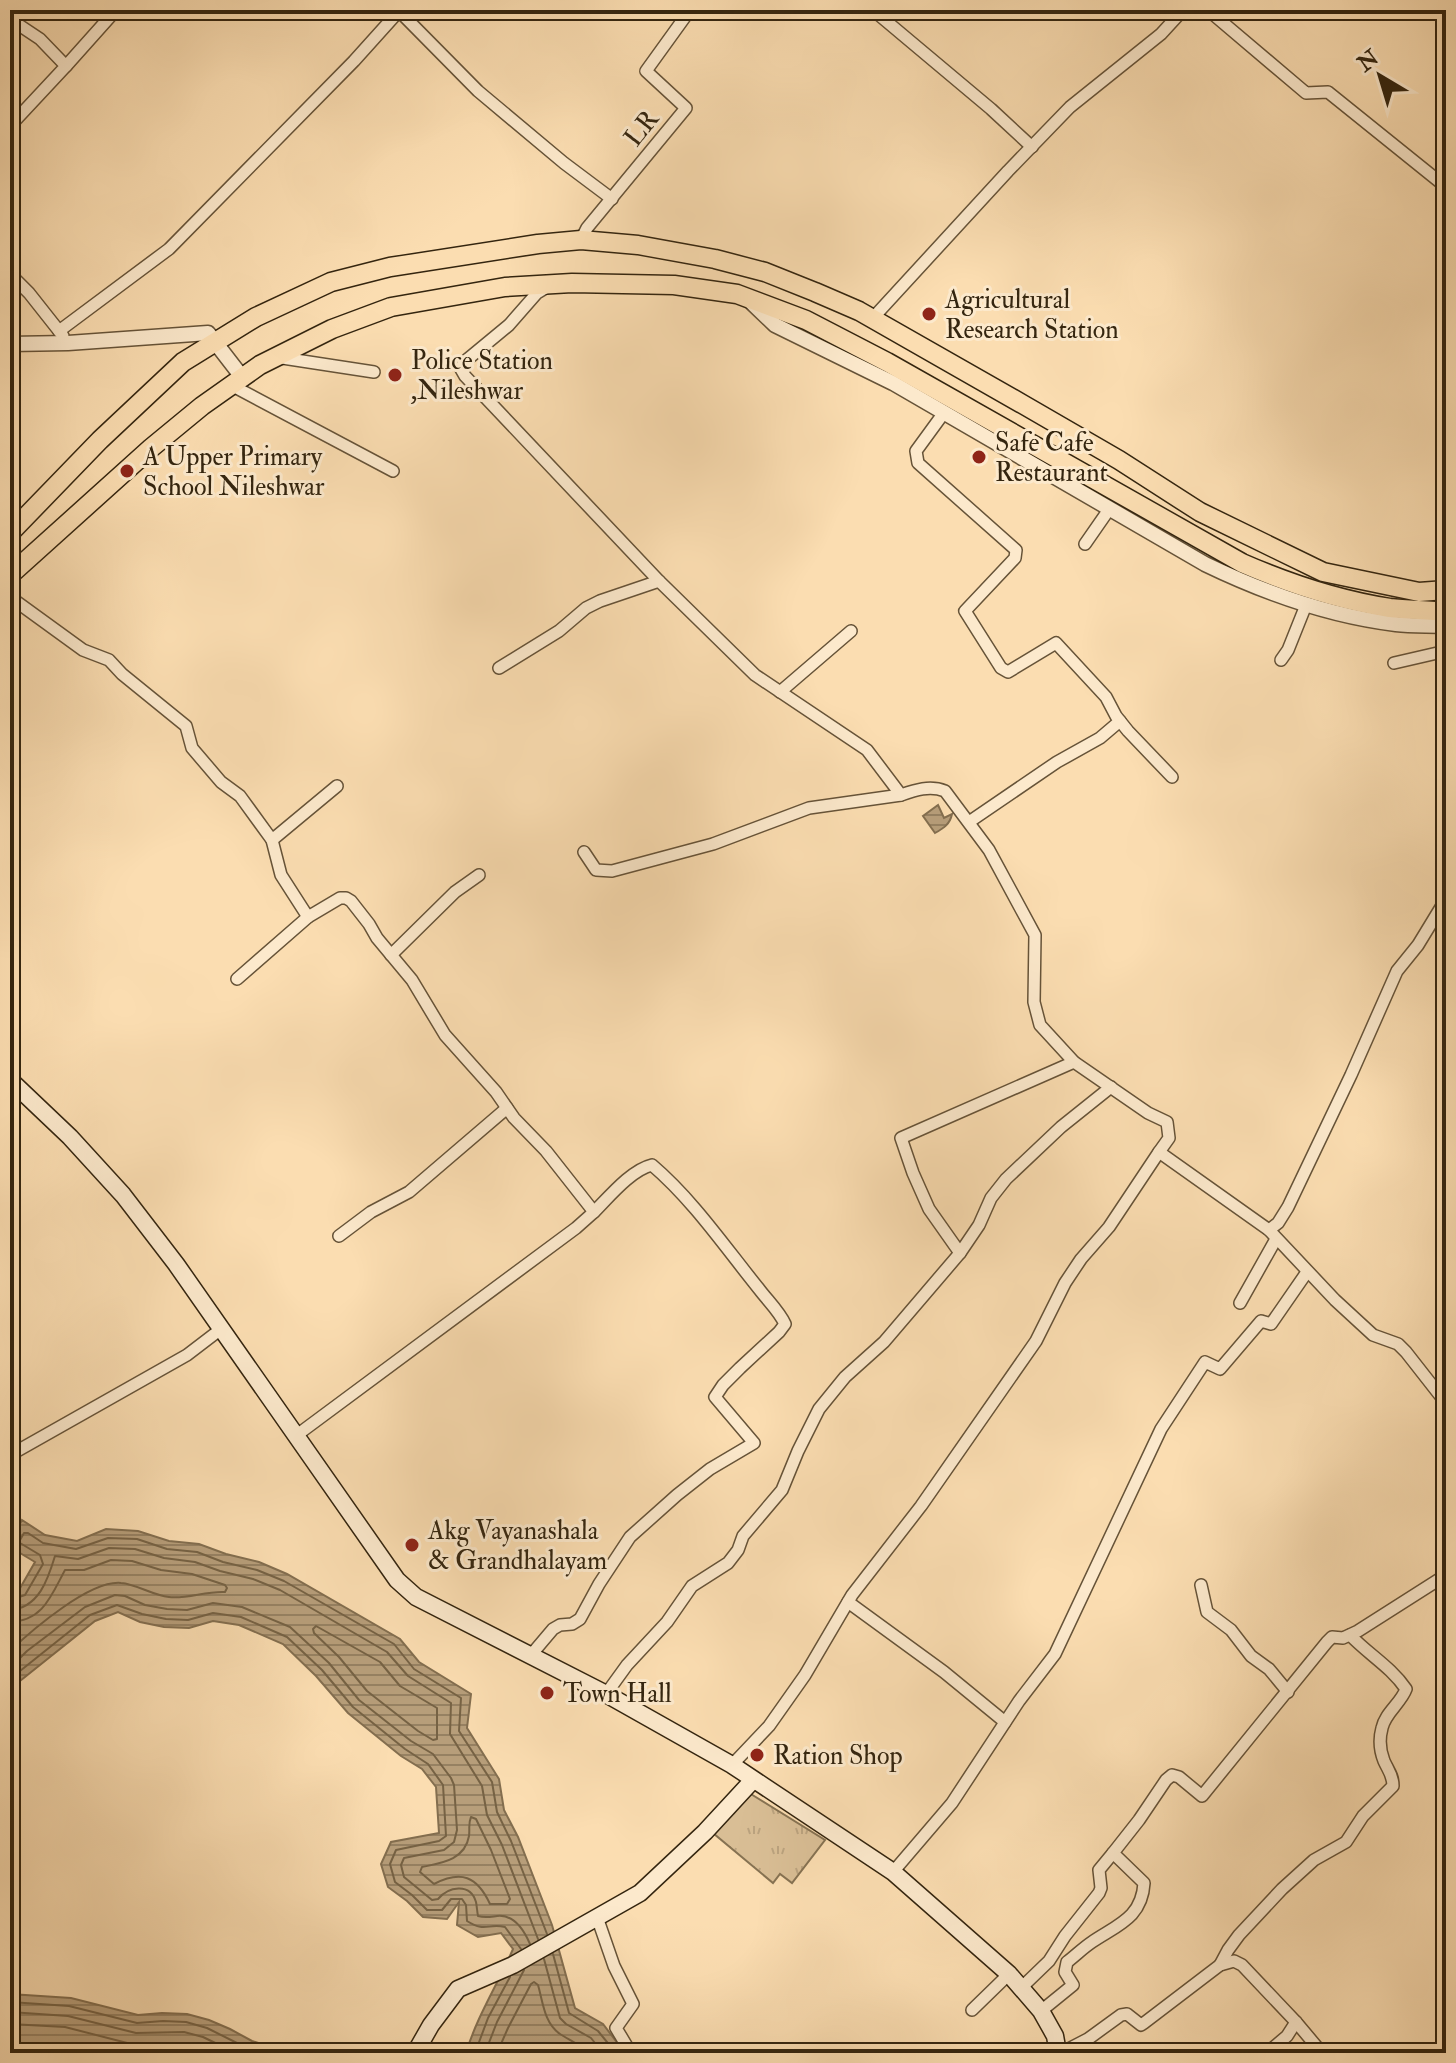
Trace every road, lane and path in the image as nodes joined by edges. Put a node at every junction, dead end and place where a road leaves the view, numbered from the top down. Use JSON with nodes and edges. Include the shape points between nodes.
{"nodes":[{"id":1,"x":16,"y":10,"type":"edge"},
{"id":2,"x":116,"y":10,"type":"edge"},
{"id":3,"x":690,"y":10,"type":"edge"},
{"id":4,"x":873,"y":10,"type":"edge"},
{"id":5,"x":1183,"y":10,"type":"edge"},
{"id":6,"x":1208,"y":10,"type":"edge"},
{"id":7,"x":399,"y":11,"type":"edge"},
{"id":8,"x":10,"y":18,"type":"edge"},
{"id":9,"x":66,"y":66,"type":"junction"},
{"id":10,"x":10,"y":126,"type":"edge"},
{"id":11,"x":1032,"y":147,"type":"junction"},
{"id":12,"x":1446,"y":187,"type":"edge"},
{"id":13,"x":612,"y":199,"type":"junction"},
{"id":14,"x":581,"y":240,"type":"junction"},
{"id":15,"x":10,"y":274,"type":"edge"},
{"id":16,"x":551,"y":284,"type":"junction"},
{"id":17,"x":746,"y":298,"type":"junction"},
{"id":18,"x":872,"y":319,"type":"junction"},
{"id":19,"x":64,"y":337,"type":"junction"},
{"id":20,"x":215,"y":342,"type":"junction"},
{"id":21,"x":10,"y":344,"type":"edge"},
{"id":22,"x":275,"y":357,"type":"junction"},
{"id":23,"x":374,"y":372,"type":"dead end"},
{"id":24,"x":236,"y":381,"type":"junction"},
{"id":25,"x":943,"y":414,"type":"junction"},
{"id":26,"x":393,"y":471,"type":"dead end"},
{"id":27,"x":1110,"y":508,"type":"junction"},
{"id":28,"x":10,"y":533,"type":"edge"},
{"id":29,"x":1085,"y":544,"type":"dead end"},
{"id":30,"x":10,"y":575,"type":"edge"},
{"id":31,"x":659,"y":581,"type":"junction"},
{"id":32,"x":1446,"y":590,"type":"edge"},
{"id":33,"x":10,"y":597,"type":"edge"},
{"id":34,"x":1306,"y":605,"type":"junction"},
{"id":35,"x":1446,"y":612,"type":"edge"},
{"id":36,"x":1446,"y":626,"type":"edge"},
{"id":37,"x":851,"y":631,"type":"dead end"},
{"id":38,"x":1446,"y":651,"type":"edge"},
{"id":39,"x":1281,"y":660,"type":"dead end"},
{"id":40,"x":1394,"y":663,"type":"dead end"},
{"id":41,"x":499,"y":668,"type":"dead end"},
{"id":42,"x":780,"y":692,"type":"junction"},
{"id":43,"x":1120,"y":721,"type":"junction"},
{"id":44,"x":1172,"y":777,"type":"dead end"},
{"id":45,"x":337,"y":786,"type":"dead end"},
{"id":46,"x":901,"y":795,"type":"junction"},
{"id":47,"x":969,"y":822,"type":"junction"},
{"id":48,"x":272,"y":840,"type":"junction"},
{"id":49,"x":584,"y":852,"type":"dead end"},
{"id":50,"x":479,"y":875,"type":"dead end"},
{"id":51,"x":1446,"y":899,"type":"edge"},
{"id":52,"x":308,"y":917,"type":"junction"},
{"id":53,"x":391,"y":955,"type":"junction"},
{"id":54,"x":237,"y":979,"type":"dead end"},
{"id":55,"x":1074,"y":1062,"type":"junction"},
{"id":56,"x":10,"y":1080,"type":"edge"},
{"id":57,"x":1111,"y":1087,"type":"junction"},
{"id":58,"x":507,"y":1108,"type":"junction"},
{"id":59,"x":1159,"y":1152,"type":"junction"},
{"id":60,"x":594,"y":1212,"type":"junction"},
{"id":61,"x":1272,"y":1235,"type":"junction"},
{"id":62,"x":339,"y":1236,"type":"dead end"},
{"id":63,"x":960,"y":1253,"type":"junction"},
{"id":64,"x":1307,"y":1272,"type":"junction"},
{"id":65,"x":1240,"y":1303,"type":"dead end"},
{"id":66,"x":221,"y":1329,"type":"junction"},
{"id":67,"x":1446,"y":1403,"type":"edge"},
{"id":68,"x":297,"y":1435,"type":"junction"},
{"id":69,"x":10,"y":1455,"type":"edge"},
{"id":70,"x":1446,"y":1575,"type":"edge"},
{"id":71,"x":1201,"y":1585,"type":"dead end"},
{"id":72,"x":848,"y":1602,"type":"junction"},
{"id":73,"x":1350,"y":1635,"type":"junction"},
{"id":74,"x":531,"y":1655,"type":"junction"},
{"id":75,"x":1288,"y":1692,"type":"junction"},
{"id":76,"x":606,"y":1694,"type":"junction"},
{"id":77,"x":1005,"y":1722,"type":"junction"},
{"id":78,"x":732,"y":1765,"type":"junction"},
{"id":79,"x":753,"y":1780,"type":"junction"},
{"id":80,"x":1113,"y":1853,"type":"junction"},
{"id":81,"x":893,"y":1872,"type":"junction"},
{"id":82,"x":597,"y":1917,"type":"junction"},
{"id":83,"x":1220,"y":1965,"type":"junction"},
{"id":84,"x":1009,"y":1974,"type":"junction"},
{"id":85,"x":1021,"y":1988,"type":"junction"},
{"id":86,"x":972,"y":2010,"type":"dead end"},
{"id":87,"x":1041,"y":2011,"type":"junction"},
{"id":88,"x":1296,"y":2022,"type":"junction"},
{"id":89,"x":415,"y":2053,"type":"edge"},
{"id":90,"x":631,"y":2053,"type":"edge"},
{"id":91,"x":1060,"y":2053,"type":"edge"},
{"id":92,"x":1267,"y":2053,"type":"edge"},
{"id":93,"x":1322,"y":2053,"type":"edge"}],
"edges":[{"from":1,"to":8,"type":"street"},
{"from":2,"to":9,"type":"street"},
{"from":3,"to":13,"type":"street","name":"LR","via":[[646,71],[686,108]]},
{"from":4,"to":11,"type":"street"},
{"from":5,"to":11,"type":"street","via":[[1070,107]]},
{"from":6,"to":12,"type":"street","via":[[1306,93],[1328,92]]},
{"from":7,"to":13,"type":"street","via":[[478,91]]},
{"from":7,"to":19,"type":"street","via":[[169,249]]},
{"from":8,"to":9,"type":"street"},
{"from":9,"to":10,"type":"street"},
{"from":11,"to":18,"type":"street"},
{"from":13,"to":14,"type":"street","name":"LR"},
{"from":14,"to":18,"type":"highway","via":[[638,245],[765,272]]},
{"from":14,"to":20,"type":"highway","via":[[418,262],[331,282]]},
{"from":15,"to":19,"type":"street"},
{"from":16,"to":17,"type":"highway","via":[[674,285]]},
{"from":16,"to":22,"type":"highway","via":[[391,307]]},
{"from":16,"to":31,"type":"street","via":[[461,369]]},
{"from":17,"to":25,"type":"street","via":[[775,325]]},
{"from":17,"to":35,"type":"highway","via":[[806,320],[887,362],[1242,563],[1333,596]]},
{"from":18,"to":32,"type":"highway","via":[[1200,512],[1323,572],[1419,592]]},
{"from":19,"to":20,"type":"street","via":[[208,333]]},
{"from":19,"to":21,"type":"street"},
{"from":20,"to":24,"type":"street"},
{"from":20,"to":28,"type":"highway","via":[[183,362]]},
{"from":22,"to":23,"type":"street"},
{"from":22,"to":24,"type":"highway"},
{"from":24,"to":26,"type":"street"},
{"from":24,"to":30,"type":"highway","via":[[151,448]]},
{"from":25,"to":27,"type":"street"},
{"from":25,"to":43,"type":"street","via":[[916,451],[918,463],[1016,550],[1015,558],[965,611],[1008,672],[1056,643],[1106,697]]},
{"from":27,"to":29,"type":"street"},
{"from":27,"to":34,"type":"street","via":[[1205,564]]},
{"from":31,"to":41,"type":"street","via":[[586,608]]},
{"from":31,"to":42,"type":"street","via":[[755,675]]},
{"from":33,"to":48,"type":"street","via":[[83,650],[109,660],[186,726],[192,748],[240,796]]},
{"from":34,"to":36,"type":"street","via":[[1396,624]]},
{"from":34,"to":39,"type":"street"},
{"from":37,"to":42,"type":"street"},
{"from":38,"to":40,"type":"street"},
{"from":42,"to":46,"type":"street","via":[[867,750]]},
{"from":43,"to":44,"type":"street"},
{"from":43,"to":47,"type":"street"},
{"from":45,"to":48,"type":"street"},
{"from":46,"to":47,"type":"street","via":[[939,788]]},
{"from":46,"to":49,"type":"street","via":[[809,808],[713,844],[612,871],[596,870]]},
{"from":47,"to":55,"type":"street","via":[[1035,935],[1034,1002],[1040,1025]]},
{"from":48,"to":52,"type":"street","via":[[281,875]]},
{"from":50,"to":53,"type":"street"},
{"from":51,"to":61,"type":"street","via":[[1397,971]]},
{"from":52,"to":53,"type":"street","via":[[346,898]]},
{"from":52,"to":54,"type":"street"},
{"from":53,"to":58,"type":"street","via":[[445,1035]]},
{"from":55,"to":57,"type":"street"},
{"from":55,"to":63,"type":"street","via":[[901,1138],[929,1209]]},
{"from":56,"to":66,"type":"main road","via":[[123,1195]]},
{"from":57,"to":59,"type":"street","via":[[1167,1122],[1169,1138]]},
{"from":57,"to":63,"type":"street","via":[[1006,1179]]},
{"from":58,"to":60,"type":"street"},
{"from":58,"to":62,"type":"street","via":[[409,1192]]},
{"from":59,"to":61,"type":"street"},
{"from":59,"to":72,"type":"street","via":[[1065,1283],[1036,1341]]},
{"from":60,"to":68,"type":"street"},
{"from":60,"to":74,"type":"street","via":[[619,1186],[652,1165],[734,1255],[785,1324],[715,1397],[754,1443],[696,1479],[630,1537],[580,1619],[553,1629]]},
{"from":61,"to":64,"type":"street"},
{"from":61,"to":65,"type":"street"},
{"from":63,"to":76,"type":"street","via":[[819,1409],[782,1490],[728,1563],[692,1586]]},
{"from":64,"to":67,"type":"street","via":[[1373,1335],[1398,1344]]},
{"from":64,"to":77,"type":"street","via":[[1271,1324],[1261,1321],[1220,1369],[1205,1362],[1161,1429],[1064,1639]]},
{"from":66,"to":68,"type":"main road"},
{"from":66,"to":69,"type":"street","via":[[187,1355]]},
{"from":68,"to":74,"type":"main road","via":[[397,1580],[416,1597]]},
{"from":70,"to":73,"type":"street"},
{"from":71,"to":75,"type":"street","via":[[1207,1612],[1231,1630]]},
{"from":72,"to":77,"type":"street"},
{"from":72,"to":78,"type":"street","via":[[769,1726]]},
{"from":73,"to":75,"type":"street","via":[[1332,1637]]},
{"from":73,"to":83,"type":"street","via":[[1406,1689],[1382,1724],[1380,1742],[1393,1786],[1346,1842],[1314,1860],[1282,1889],[1239,1935]]},
{"from":74,"to":76,"type":"main road"},
{"from":75,"to":80,"type":"street","via":[[1202,1796],[1172,1775]]},
{"from":76,"to":78,"type":"main road"},
{"from":77,"to":81,"type":"street","via":[[952,1803]]},
{"from":78,"to":79,"type":"main road"},
{"from":79,"to":81,"type":"main road"},
{"from":79,"to":82,"type":"main road","via":[[640,1893]]},
{"from":80,"to":85,"type":"street","via":[[1099,1870],[1099,1893],[1049,1961]]},
{"from":80,"to":87,"type":"street","via":[[1144,1883],[1139,1906],[1067,1962],[1065,1972],[1073,1985]]},
{"from":81,"to":84,"type":"main road"},
{"from":82,"to":89,"type":"main road","via":[[458,1989]]},
{"from":82,"to":90,"type":"street","via":[[633,2004],[616,2028]]},
{"from":83,"to":88,"type":"street","via":[[1242,1965]]},
{"from":83,"to":91,"type":"street","via":[[1141,2025],[1131,2015],[1121,2015]]},
{"from":84,"to":85,"type":"main road"},
{"from":84,"to":86,"type":"street"},
{"from":85,"to":87,"type":"main road"},
{"from":87,"to":91,"type":"main road"},
{"from":88,"to":92,"type":"street"},
{"from":88,"to":93,"type":"street"}]}
